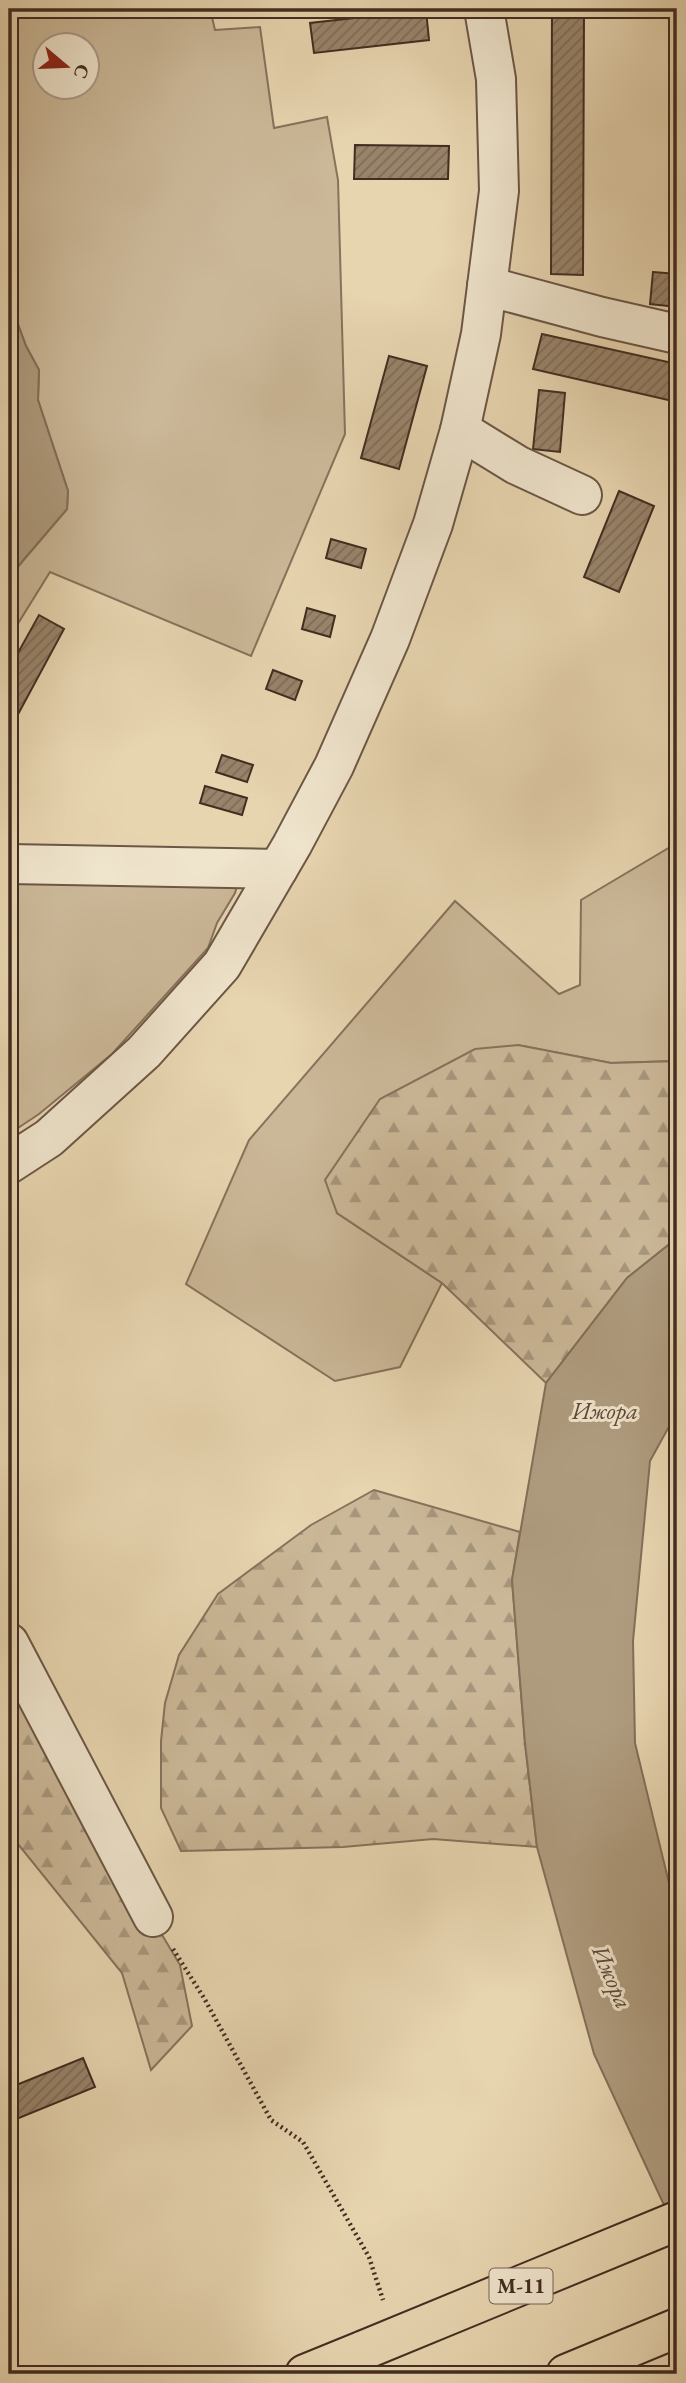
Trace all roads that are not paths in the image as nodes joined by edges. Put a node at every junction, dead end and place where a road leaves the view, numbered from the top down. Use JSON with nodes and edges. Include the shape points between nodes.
{"nodes":[{"id":1,"x":484,"y":9,"type":"edge"},
{"id":2,"x":487,"y":286,"type":"junction"},
{"id":3,"x":677,"y":334,"type":"edge"},
{"id":4,"x":460,"y":430,"type":"junction"},
{"id":5,"x":582,"y":495,"type":"dead end"},
{"id":6,"x":9,"y":864,"type":"edge"},
{"id":7,"x":278,"y":869,"type":"junction"},
{"id":8,"x":9,"y":1164,"type":"edge"},
{"id":9,"x":9,"y":1643,"type":"edge"},
{"id":10,"x":153,"y":1917,"type":"road end"},
{"id":11,"x":677,"y":2221,"type":"edge"},
{"id":12,"x":677,"y":2328,"type":"edge"},
{"id":13,"x":305,"y":2374,"type":"edge"},
{"id":14,"x":566,"y":2374,"type":"edge"}],
"edges":[{"from":1,"to":2,"type":"street","via":[[496,79],[499,191]]},
{"from":2,"to":3,"type":"street"},
{"from":2,"to":4,"type":"street"},
{"from":4,"to":5,"type":"street","via":[[517,465]]},
{"from":4,"to":7,"type":"street","via":[[433,524],[390,639],[334,766]]},
{"from":6,"to":7,"type":"street"},
{"from":7,"to":8,"type":"street","via":[[222,965],[144,1052],[49,1138]]},
{"from":9,"to":10,"type":"street"},
{"from":11,"to":13,"type":"highway","number":"М-11","bridge":true},
{"from":12,"to":14,"type":"highway"}]}
